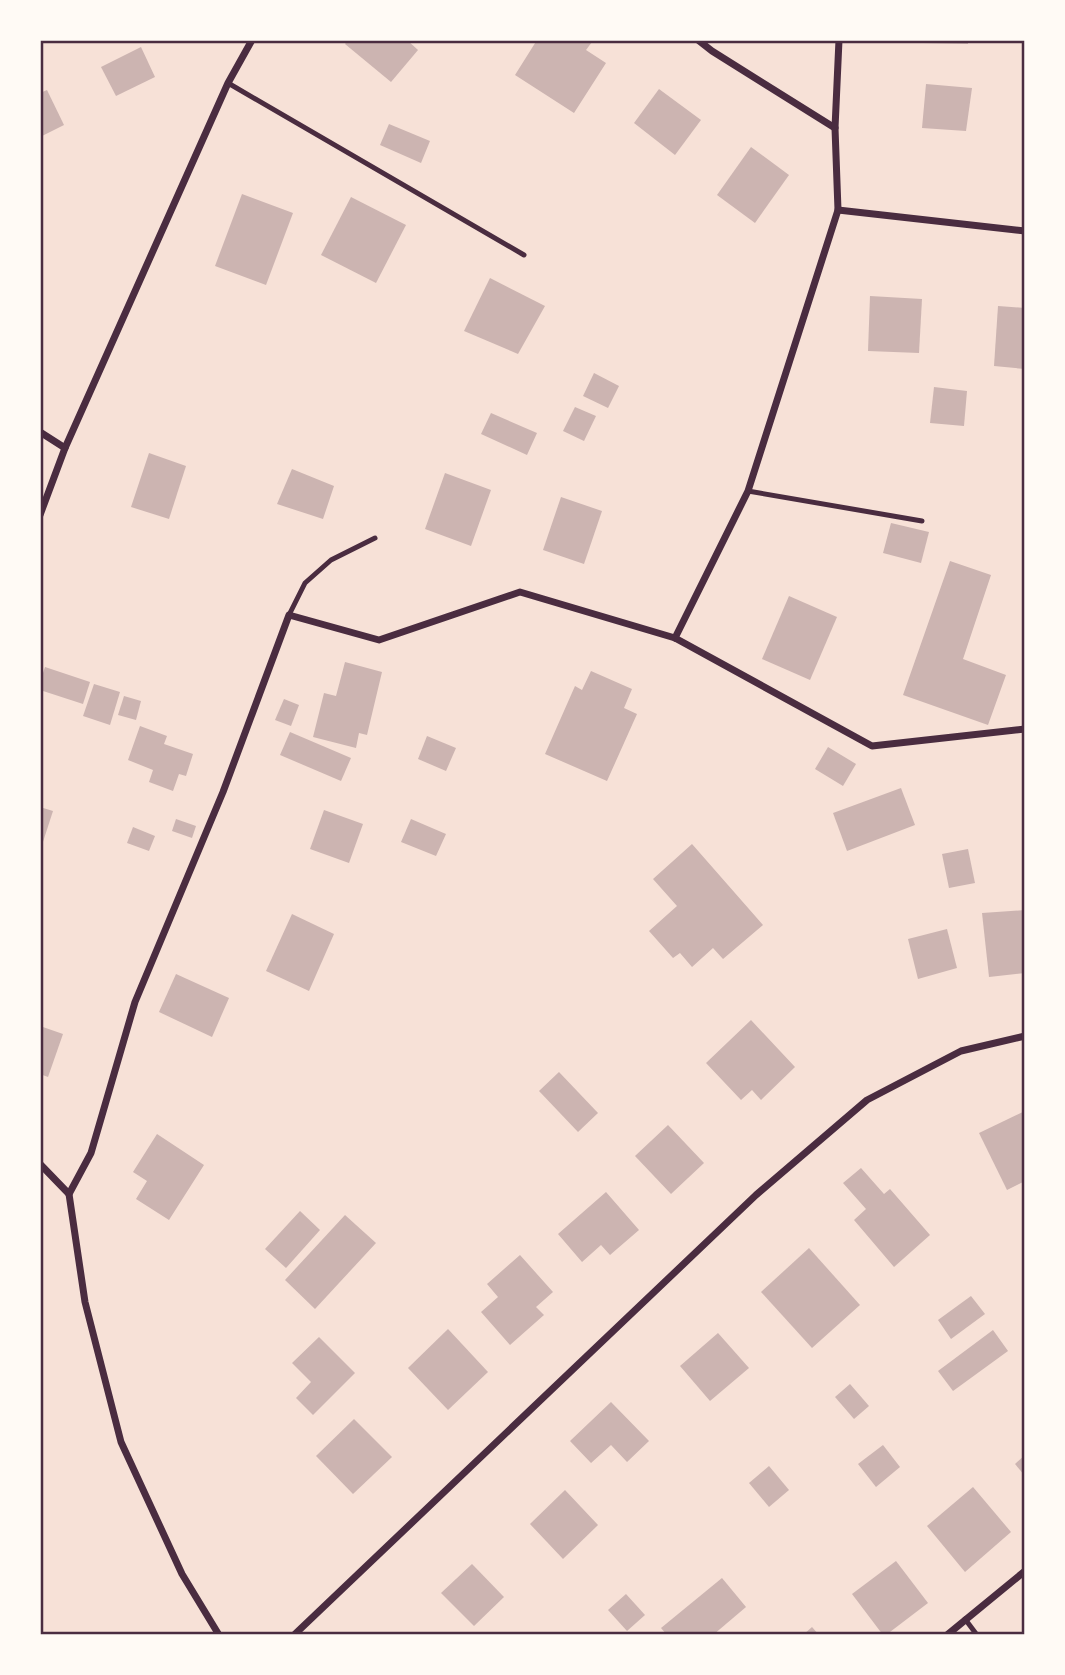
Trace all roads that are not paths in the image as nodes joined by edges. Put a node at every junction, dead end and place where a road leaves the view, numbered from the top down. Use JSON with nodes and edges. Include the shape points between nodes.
{"nodes":[{"id":1,"x":252,"y":40,"type":"edge"},
{"id":2,"x":698,"y":40,"type":"edge"},
{"id":3,"x":839,"y":40,"type":"edge"},
{"id":4,"x":228,"y":83,"type":"junction"},
{"id":5,"x":835,"y":128,"type":"junction"},
{"id":6,"x":838,"y":210,"type":"junction"},
{"id":7,"x":1025,"y":231,"type":"edge"},
{"id":8,"x":524,"y":255,"type":"dead end"},
{"id":9,"x":40,"y":432,"type":"edge"},
{"id":10,"x":65,"y":448,"type":"junction"},
{"id":11,"x":748,"y":491,"type":"junction"},
{"id":12,"x":40,"y":514,"type":"edge"},
{"id":13,"x":922,"y":521,"type":"dead end"},
{"id":14,"x":375,"y":538,"type":"dead end"},
{"id":15,"x":289,"y":615,"type":"junction"},
{"id":16,"x":675,"y":638,"type":"junction"},
{"id":17,"x":1025,"y":729,"type":"edge"},
{"id":18,"x":1025,"y":1036,"type":"edge"},
{"id":19,"x":40,"y":1164,"type":"edge"},
{"id":20,"x":69,"y":1194,"type":"junction"},
{"id":21,"x":1025,"y":1571,"type":"edge"},
{"id":22,"x":965,"y":1619,"type":"junction"},
{"id":23,"x":219,"y":1635,"type":"edge"},
{"id":24,"x":294,"y":1635,"type":"edge"},
{"id":25,"x":947,"y":1635,"type":"edge"},
{"id":26,"x":977,"y":1635,"type":"edge"}],
"edges":[{"from":1,"to":4,"type":"street"},
{"from":2,"to":5,"type":"street"},
{"from":3,"to":5,"type":"street"},
{"from":4,"to":8,"type":"lane"},
{"from":4,"to":10,"type":"street"},
{"from":5,"to":6,"type":"street"},
{"from":6,"to":7,"type":"street"},
{"from":6,"to":11,"type":"street"},
{"from":9,"to":10,"type":"street"},
{"from":10,"to":12,"type":"street"},
{"from":11,"to":13,"type":"lane"},
{"from":11,"to":16,"type":"street"},
{"from":14,"to":15,"type":"lane","via":[[331,560],[305,583]]},
{"from":15,"to":16,"type":"street","via":[[379,640],[520,592]]},
{"from":15,"to":20,"type":"street","via":[[223,792],[135,1002],[91,1153]]},
{"from":16,"to":17,"type":"street","via":[[872,746]]},
{"from":18,"to":24,"type":"street","via":[[961,1051],[867,1101],[756,1195]]},
{"from":19,"to":20,"type":"street"},
{"from":20,"to":23,"type":"street","via":[[85,1302],[121,1442],[182,1574]]},
{"from":21,"to":22,"type":"street"},
{"from":22,"to":25,"type":"street"},
{"from":22,"to":26,"type":"lane"}]}
